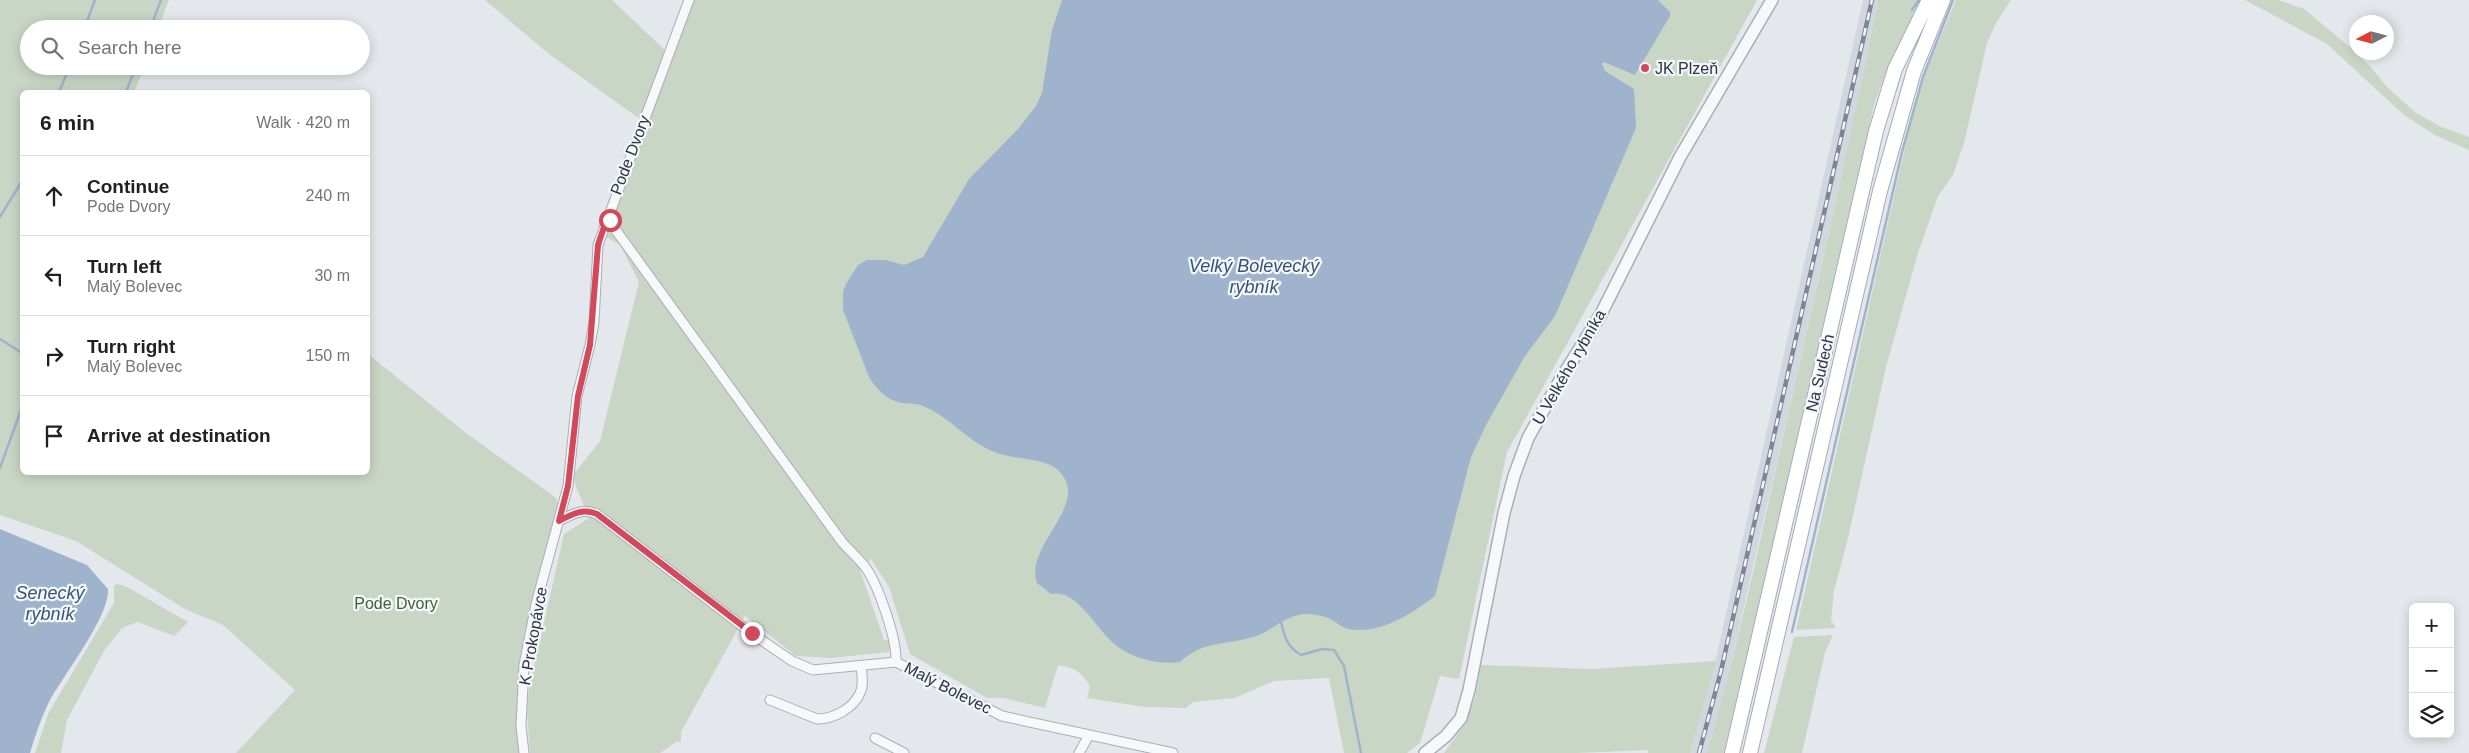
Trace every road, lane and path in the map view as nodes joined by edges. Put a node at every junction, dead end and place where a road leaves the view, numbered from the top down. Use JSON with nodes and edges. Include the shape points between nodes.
{"nodes":[{"id":1,"x":689,"y":0,"type":"edge"},
{"id":2,"x":1772,"y":0,"type":"edge"},
{"id":3,"x":1929,"y":0,"type":"edge"},
{"id":4,"x":1943,"y":0,"type":"edge"},
{"id":5,"x":607,"y":218,"type":"junction"},
{"id":6,"x":559,"y":521,"type":"junction"},
{"id":7,"x":896,"y":662,"type":"junction"},
{"id":8,"x":861,"y":666,"type":"junction"},
{"id":9,"x":770,"y":700,"type":"dead end"},
{"id":10,"x":1089,"y":735,"type":"junction"},
{"id":11,"x":874,"y":738,"type":"dead end"},
{"id":12,"x":1142,"y":749,"type":"edge"},
{"id":13,"x":524,"y":753,"type":"edge"},
{"id":14,"x":904,"y":753,"type":"edge"},
{"id":15,"x":1080,"y":753,"type":"edge"},
{"id":16,"x":1173,"y":753,"type":"edge"},
{"id":17,"x":1425,"y":753,"type":"edge"},
{"id":18,"x":1732,"y":753,"type":"edge"},
{"id":19,"x":1750,"y":753,"type":"edge"}],
"edges":[{"from":1,"to":5,"type":"street","name":"Pode Dvory"},
{"from":2,"to":17,"type":"street","name":"U Velkého rybníka","via":[[1680,157],[1601,314],[1528,438],[1504,513],[1461,718]]},
{"from":3,"to":18,"type":"main road","name":"Na Sudech","via":[[1895,70],[1876,131]]},
{"from":4,"to":19,"type":"main road","name":"Na Sudech","via":[[1914,71],[1880,191]]},
{"from":5,"to":6,"type":"street","name":"Pode Dvory","via":[[598,245],[593,330],[578,396],[568,486]]},
{"from":5,"to":7,"type":"street","via":[[842,542],[866,568],[896,644]]},
{"from":6,"to":8,"type":"street","name":"Malý Bolevec","via":[[577,512],[592,511],[752,633],[801,666],[813,670]]},
{"from":6,"to":13,"type":"street","name":"K Prokopávce","via":[[536,604],[524,665],[521,726]]},
{"from":7,"to":8,"type":"street","name":"Malý Bolevec"},
{"from":7,"to":10,"type":"street","name":"Malý Bolevec","via":[[1002,716]]},
{"from":8,"to":9,"type":"street","via":[[860,693],[837,715],[817,719]]},
{"from":10,"to":12,"type":"street","name":"Malý Bolevec"},
{"from":10,"to":15,"type":"street"},
{"from":11,"to":14,"type":"street"},
{"from":12,"to":16,"type":"street","name":"Malý Bolevec"}]}
